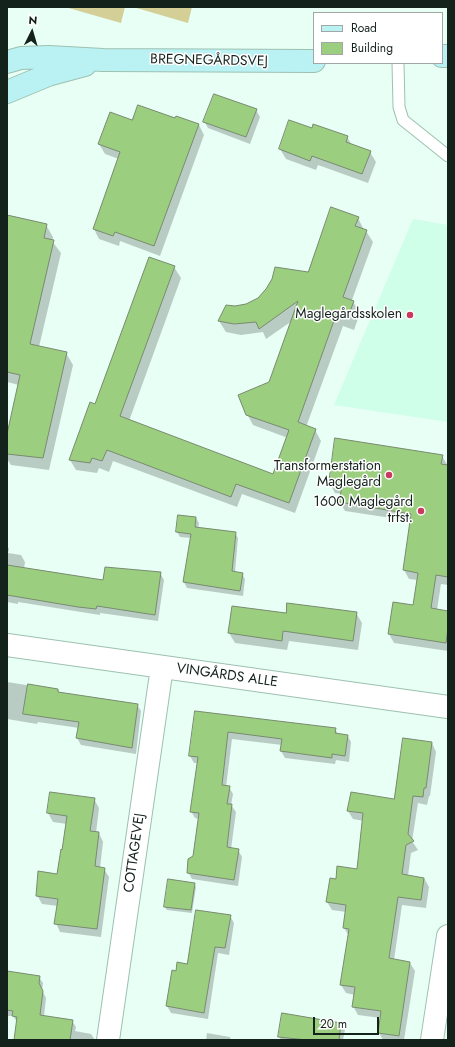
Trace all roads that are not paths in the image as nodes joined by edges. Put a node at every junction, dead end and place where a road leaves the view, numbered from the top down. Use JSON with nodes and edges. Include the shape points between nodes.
{"nodes":[{"id":1,"x":103,"y":60,"type":"junction"},
{"id":2,"x":7,"y":62,"type":"edge"},
{"id":3,"x":313,"y":62,"type":"edge"},
{"id":4,"x":398,"y":64,"type":"edge"},
{"id":5,"x":7,"y":92,"type":"edge"},
{"id":6,"x":448,"y":156,"type":"edge"},
{"id":7,"x":7,"y":645,"type":"edge"},
{"id":8,"x":162,"y":667,"type":"junction"},
{"id":9,"x":448,"y":707,"type":"edge"},
{"id":10,"x":448,"y":936,"type":"edge"},
{"id":11,"x":108,"y":1040,"type":"edge"},
{"id":12,"x":432,"y":1040,"type":"edge"}],
"edges":[{"from":1,"to":2,"type":"street","via":[[49,57],[21,58]]},
{"from":1,"to":3,"type":"street","name":"BREGNEGÅRDSVEJ"},
{"from":1,"to":5,"type":"street","via":[[48,75]]},
{"from":4,"to":6,"type":"lane","via":[[399,107],[403,120]]},
{"from":7,"to":8,"type":"street","name":"VINGÅRDS ALLE"},
{"from":8,"to":9,"type":"street","name":"VINGÅRDS ALLE"},
{"from":8,"to":11,"type":"street","name":"COTTAGEVEJ"},
{"from":10,"to":12,"type":"street"}]}
